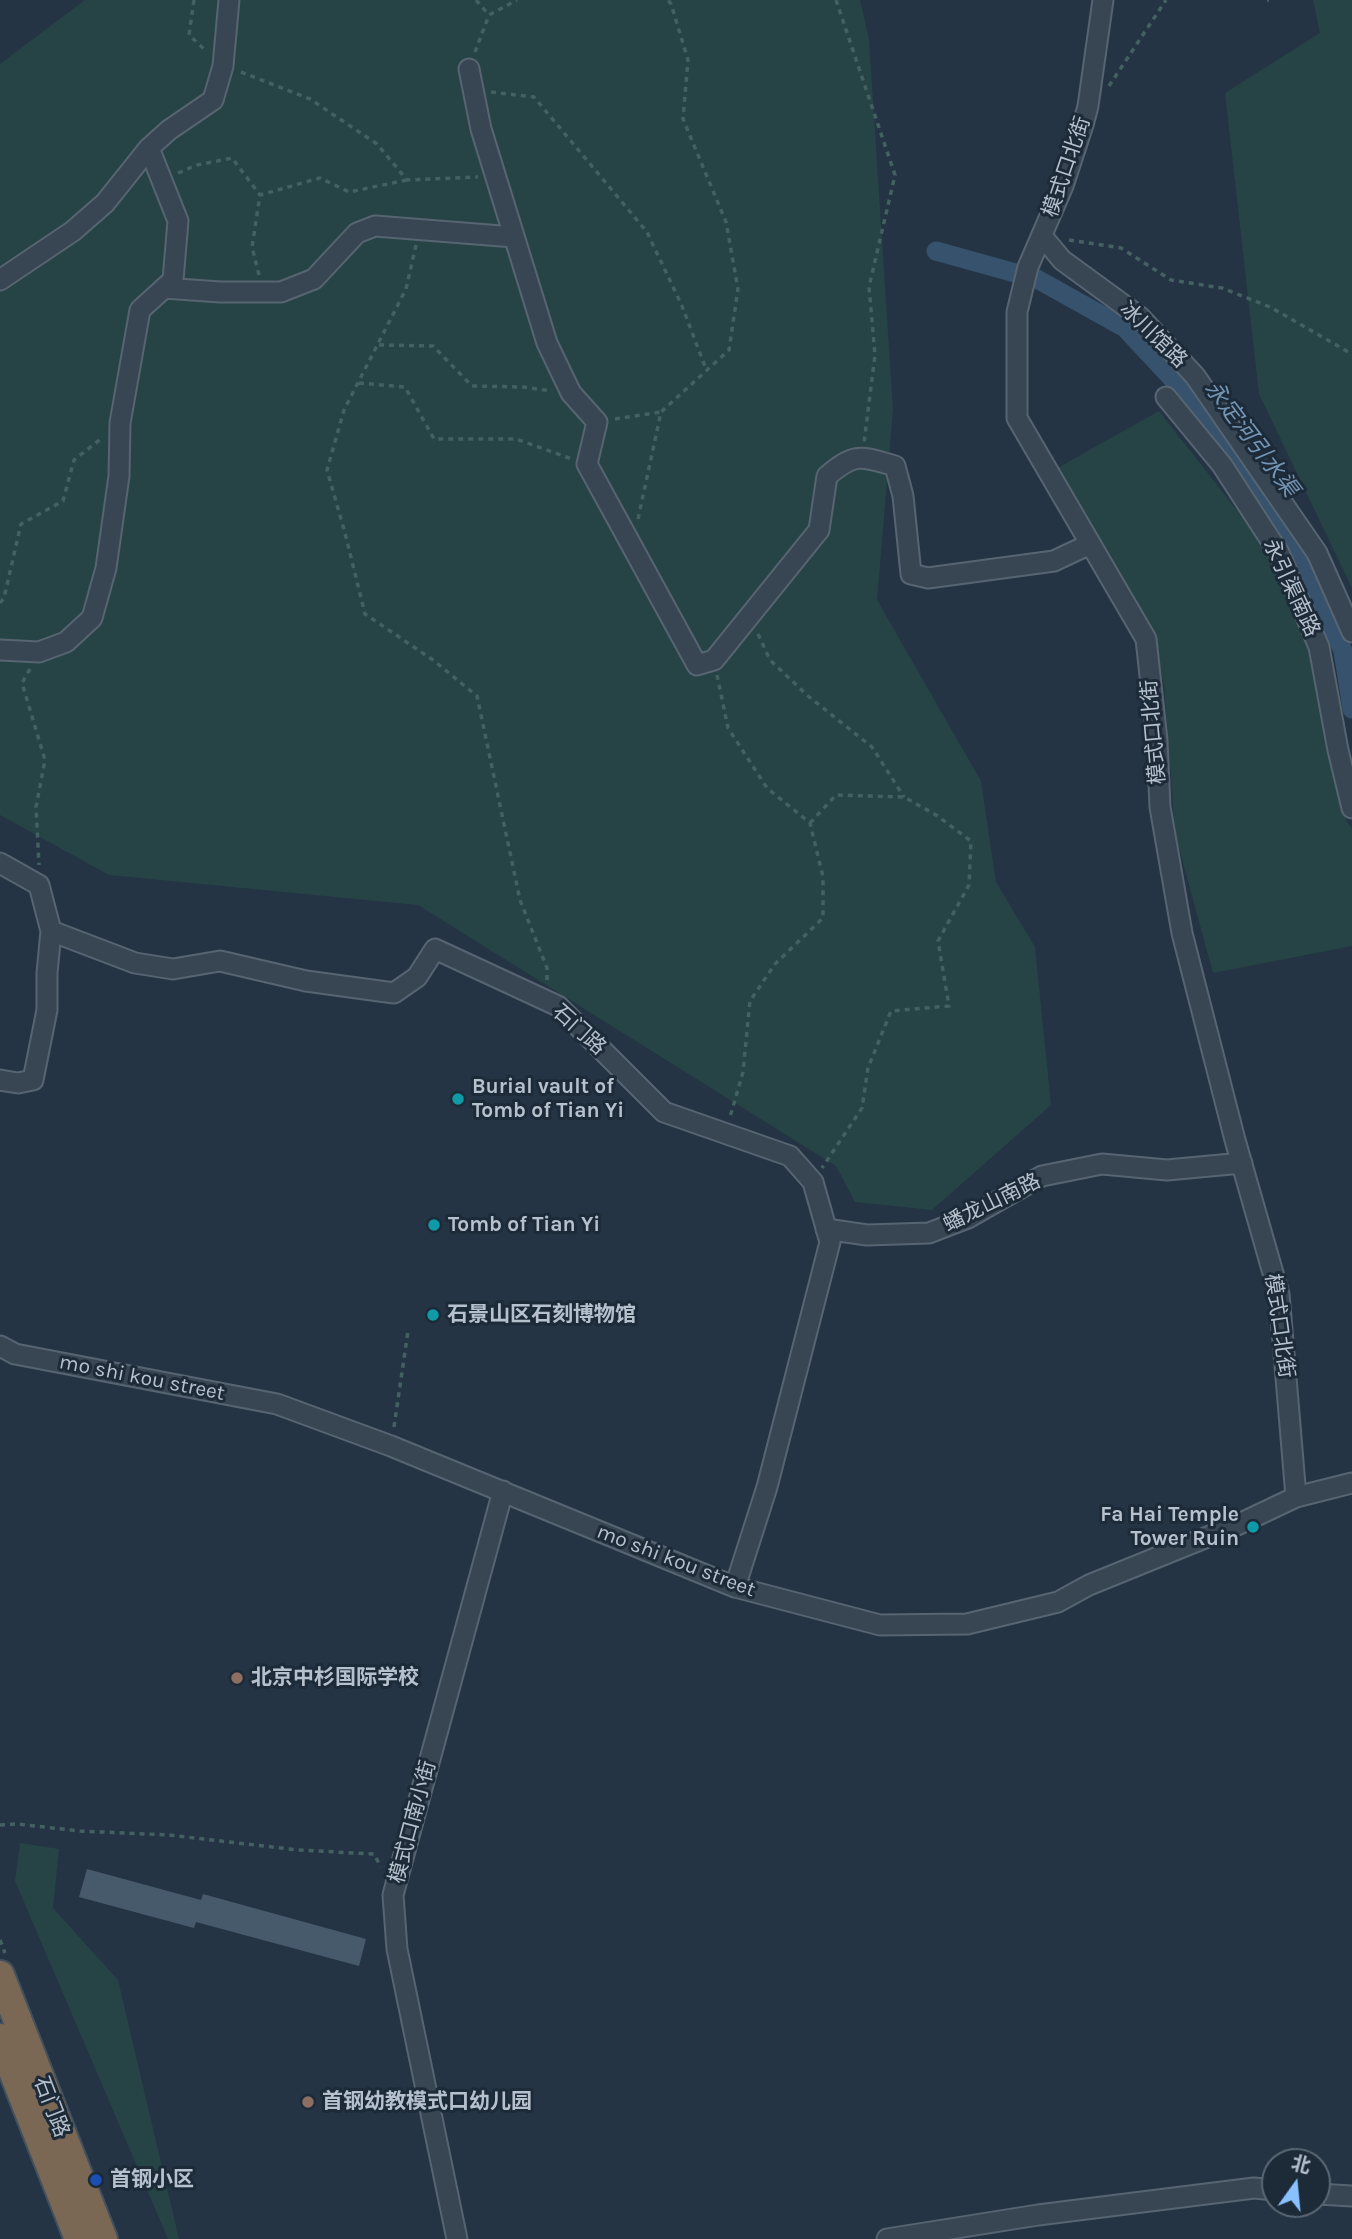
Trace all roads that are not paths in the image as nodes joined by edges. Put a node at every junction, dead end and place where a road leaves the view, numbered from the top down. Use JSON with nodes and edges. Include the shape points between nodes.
{"nodes":[{"id":1,"x":229,"y":0,"type":"edge"},
{"id":2,"x":1103,"y":0,"type":"edge"},
{"id":3,"x":469,"y":69,"type":"road end"},
{"id":4,"x":149,"y":148,"type":"junction"},
{"id":5,"x":1042,"y":236,"type":"junction"},
{"id":6,"x":514,"y":237,"type":"junction"},
{"id":7,"x":0,"y":280,"type":"edge"},
{"id":8,"x":164,"y":288,"type":"junction"},
{"id":9,"x":1166,"y":397,"type":"dead end"},
{"id":10,"x":1090,"y":544,"type":"junction"},
{"id":11,"x":1352,"y":632,"type":"edge"},
{"id":12,"x":0,"y":650,"type":"edge"},
{"id":13,"x":1352,"y":807,"type":"edge"},
{"id":14,"x":0,"y":863,"type":"edge"},
{"id":15,"x":51,"y":931,"type":"junction"},
{"id":16,"x":0,"y":1080,"type":"edge"},
{"id":17,"x":1242,"y":1163,"type":"junction"},
{"id":18,"x":826,"y":1228,"type":"junction"},
{"id":19,"x":0,"y":1346,"type":"edge"},
{"id":20,"x":1352,"y":1483,"type":"edge"},
{"id":21,"x":503,"y":1492,"type":"junction"},
{"id":22,"x":1296,"y":1497,"type":"junction"},
{"id":23,"x":735,"y":1587,"type":"junction"},
{"id":24,"x":0,"y":1975,"type":"edge"},
{"id":25,"x":0,"y":2038,"type":"edge"},
{"id":26,"x":1261,"y":2189,"type":"edge"},
{"id":27,"x":1331,"y":2195,"type":"edge"},
{"id":28,"x":1352,"y":2196,"type":"edge"},
{"id":29,"x":79,"y":2239,"type":"edge"},
{"id":30,"x":103,"y":2239,"type":"edge"},
{"id":31,"x":457,"y":2239,"type":"edge"},
{"id":32,"x":887,"y":2239,"type":"edge"}],
"edges":[{"from":1,"to":4,"type":"street","via":[[223,65],[213,100]]},
{"from":2,"to":5,"type":"street","name":"模式口北街","via":[[1088,106]]},
{"from":3,"to":6,"type":"street","via":[[481,129]]},
{"from":4,"to":7,"type":"street","via":[[106,203]]},
{"from":4,"to":8,"type":"street","via":[[178,221],[173,280]]},
{"from":5,"to":10,"type":"street","name":"模式口北街","via":[[1028,267],[1017,312],[1017,418]]},
{"from":5,"to":11,"type":"street","name":"冰川馆路","via":[[1062,260],[1140,317],[1195,376],[1318,553]]},
{"from":6,"to":8,"type":"street","via":[[375,226],[357,233],[314,279],[281,292]]},
{"from":6,"to":10,"type":"street","via":[[547,343],[571,393],[597,422],[587,464],[697,665],[714,660],[819,530],[827,476],[845,461],[862,457],[895,466],[903,496],[911,574],[928,578],[1054,561]]},
{"from":8,"to":12,"type":"street","via":[[140,310],[120,423],[119,476],[106,568],[92,618],[66,642],[38,652]]},
{"from":9,"to":13,"type":"street","name":"永引渠南路","via":[[1222,465],[1279,553],[1319,647]]},
{"from":10,"to":17,"type":"street","name":"模式口北街","via":[[1146,639],[1160,807],[1182,933]]},
{"from":14,"to":15,"type":"street","via":[[39,885]]},
{"from":15,"to":16,"type":"street","via":[[47,1010],[33,1080]]},
{"from":15,"to":18,"type":"street","name":"石门路","via":[[135,963],[173,969],[220,961],[306,981],[394,993],[417,977],[435,949],[558,1006],[664,1111],[790,1156],[813,1182]]},
{"from":17,"to":18,"type":"street","name":"蟠龙山南路","via":[[1167,1170],[1102,1164],[1041,1176],[968,1218],[929,1233],[867,1235]]},
{"from":17,"to":22,"type":"street","name":"模式口北街","via":[[1279,1294]]},
{"from":18,"to":23,"type":"street","name":"石门路","via":[[830,1242],[767,1487]]},
{"from":19,"to":21,"type":"street","name":"mo shi kou street","via":[[15,1353],[276,1404]]},
{"from":20,"to":22,"type":"street","name":"mo shi kou street"},
{"from":21,"to":23,"type":"street","name":"mo shi kou street"},
{"from":21,"to":31,"type":"street","name":"模式口南小街","via":[[393,1895],[397,1949]]},
{"from":22,"to":23,"type":"street","name":"mo shi kou street","via":[[1058,1602],[967,1624],[880,1625]]},
{"from":24,"to":30,"type":"highway","name":"石门路"},
{"from":25,"to":29,"type":"highway","name":"石门路"},
{"from":26,"to":32,"type":"street","via":[[1051,2213]]},
{"from":27,"to":28,"type":"street"}]}
